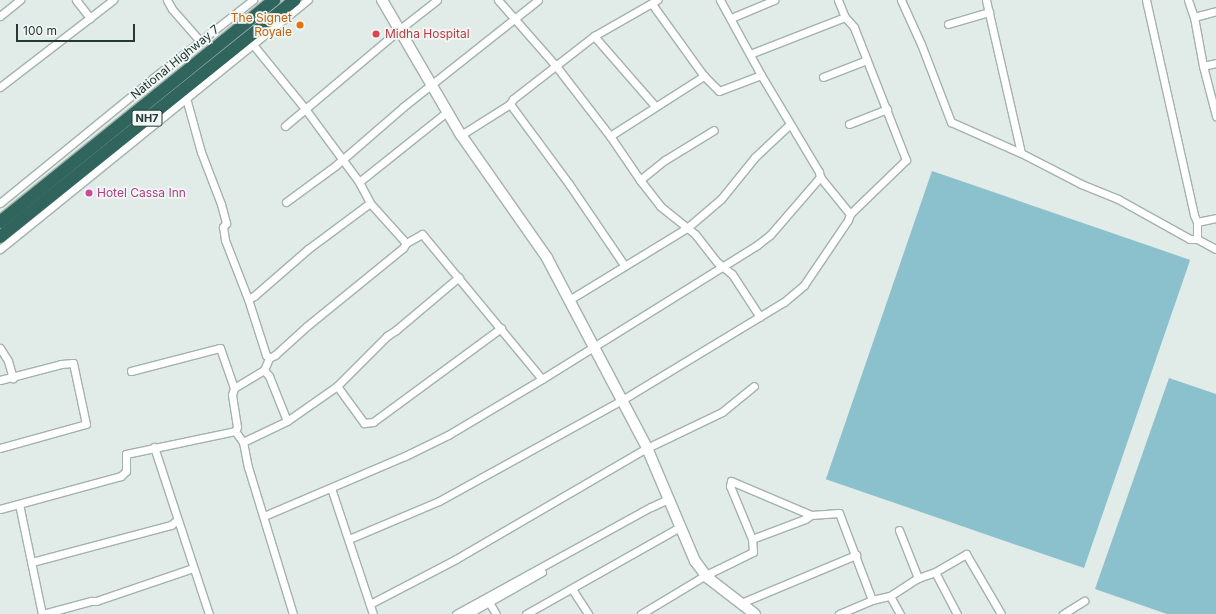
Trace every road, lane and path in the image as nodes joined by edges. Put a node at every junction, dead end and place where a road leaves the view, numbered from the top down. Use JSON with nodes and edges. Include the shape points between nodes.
{"nodes":[{"id":1,"x":20,"y":0,"type":"edge"},
{"id":2,"x":76,"y":0,"type":"edge"},
{"id":3,"x":113,"y":0,"type":"edge"},
{"id":4,"x":167,"y":0,"type":"edge"},
{"id":5,"x":253,"y":0,"type":"edge"},
{"id":6,"x":274,"y":0,"type":"edge"},
{"id":7,"x":294,"y":0,"type":"edge"},
{"id":8,"x":308,"y":0,"type":"edge"},
{"id":9,"x":382,"y":0,"type":"edge"},
{"id":10,"x":437,"y":0,"type":"edge"},
{"id":11,"x":498,"y":0,"type":"edge"},
{"id":12,"x":538,"y":0,"type":"edge"},
{"id":13,"x":720,"y":0,"type":"edge"},
{"id":14,"x":774,"y":0,"type":"edge"},
{"id":15,"x":838,"y":0,"type":"edge"},
{"id":16,"x":901,"y":0,"type":"edge"},
{"id":17,"x":986,"y":0,"type":"edge"},
{"id":18,"x":1146,"y":0,"type":"edge"},
{"id":19,"x":1188,"y":0,"type":"edge"},
{"id":20,"x":655,"y":2,"type":"edge"},
{"id":21,"x":1216,"y":11,"type":"edge"},
{"id":22,"x":988,"y":12,"type":"junction"},
{"id":23,"x":0,"y":16,"type":"edge"},
{"id":24,"x":845,"y":17,"type":"junction"},
{"id":25,"x":1194,"y":17,"type":"junction"},
{"id":26,"x":90,"y":18,"type":"junction"},
{"id":27,"x":731,"y":18,"type":"junction"},
{"id":28,"x":515,"y":19,"type":"junction"},
{"id":29,"x":948,"y":24,"type":"dead end"},
{"id":30,"x":400,"y":29,"type":"junction"},
{"id":31,"x":594,"y":36,"type":"junction"},
{"id":32,"x":200,"y":41,"type":"junction"},
{"id":33,"x":250,"y":41,"type":"junction"},
{"id":34,"x":750,"y":54,"type":"junction"},
{"id":35,"x":867,"y":60,"type":"junction"},
{"id":36,"x":1216,"y":63,"type":"edge"},
{"id":37,"x":556,"y":66,"type":"junction"},
{"id":38,"x":1203,"y":66,"type":"junction"},
{"id":39,"x":761,"y":75,"type":"junction"},
{"id":40,"x":704,"y":76,"type":"junction"},
{"id":41,"x":823,"y":77,"type":"dead end"},
{"id":42,"x":433,"y":85,"type":"junction"},
{"id":43,"x":0,"y":87,"type":"edge"},
{"id":44,"x":186,"y":98,"type":"junction"},
{"id":45,"x":510,"y":104,"type":"junction"},
{"id":46,"x":655,"y":106,"type":"junction"},
{"id":47,"x":887,"y":109,"type":"junction"},
{"id":48,"x":306,"y":110,"type":"junction"},
{"id":49,"x":448,"y":111,"type":"junction"},
{"id":50,"x":1216,"y":116,"type":"edge"},
{"id":51,"x":790,"y":124,"type":"junction"},
{"id":52,"x":849,"y":124,"type":"dead end"},
{"id":53,"x":285,"y":126,"type":"dead end"},
{"id":54,"x":714,"y":130,"type":"dead end"},
{"id":55,"x":461,"y":135,"type":"junction"},
{"id":56,"x":610,"y":136,"type":"junction"},
{"id":57,"x":1021,"y":154,"type":"junction"},
{"id":58,"x":342,"y":159,"type":"junction"},
{"id":59,"x":820,"y":178,"type":"junction"},
{"id":60,"x":640,"y":180,"type":"junction"},
{"id":61,"x":359,"y":182,"type":"junction"},
{"id":62,"x":286,"y":202,"type":"dead end"},
{"id":63,"x":370,"y":202,"type":"junction"},
{"id":64,"x":0,"y":203,"type":"edge"},
{"id":65,"x":850,"y":214,"type":"junction"},
{"id":66,"x":1216,"y":218,"type":"edge"},
{"id":67,"x":0,"y":222,"type":"edge"},
{"id":68,"x":1197,"y":222,"type":"junction"},
{"id":69,"x":686,"y":228,"type":"junction"},
{"id":70,"x":0,"y":237,"type":"edge"},
{"id":71,"x":1197,"y":239,"type":"junction"},
{"id":72,"x":406,"y":242,"type":"junction"},
{"id":73,"x":0,"y":249,"type":"edge"},
{"id":74,"x":1216,"y":249,"type":"edge"},
{"id":75,"x":624,"y":265,"type":"junction"},
{"id":76,"x":724,"y":266,"type":"junction"},
{"id":77,"x":459,"y":276,"type":"junction"},
{"id":78,"x":248,"y":299,"type":"junction"},
{"id":79,"x":569,"y":300,"type":"junction"},
{"id":80,"x":760,"y":317,"type":"junction"},
{"id":81,"x":501,"y":328,"type":"junction"},
{"id":82,"x":593,"y":346,"type":"junction"},
{"id":83,"x":0,"y":348,"type":"edge"},
{"id":84,"x":270,"y":358,"type":"junction"},
{"id":85,"x":264,"y":370,"type":"junction"},
{"id":86,"x":131,"y":371,"type":"dead end"},
{"id":87,"x":13,"y":378,"type":"junction"},
{"id":88,"x":542,"y":379,"type":"junction"},
{"id":89,"x":0,"y":380,"type":"edge"},
{"id":90,"x":337,"y":386,"type":"junction"},
{"id":91,"x":754,"y":386,"type":"dead end"},
{"id":92,"x":234,"y":388,"type":"junction"},
{"id":93,"x":622,"y":400,"type":"junction"},
{"id":94,"x":287,"y":421,"type":"junction"},
{"id":95,"x":235,"y":431,"type":"junction"},
{"id":96,"x":243,"y":442,"type":"junction"},
{"id":97,"x":154,"y":447,"type":"junction"},
{"id":98,"x":0,"y":448,"type":"edge"},
{"id":99,"x":647,"y":448,"type":"junction"},
{"id":100,"x":331,"y":488,"type":"junction"},
{"id":101,"x":668,"y":499,"type":"junction"},
{"id":102,"x":18,"y":504,"type":"junction"},
{"id":103,"x":0,"y":509,"type":"edge"},
{"id":104,"x":811,"y":515,"type":"junction"},
{"id":105,"x":264,"y":516,"type":"junction"},
{"id":106,"x":177,"y":520,"type":"junction"},
{"id":107,"x":680,"y":527,"type":"junction"},
{"id":108,"x":899,"y":530,"type":"dead end"},
{"id":109,"x":349,"y":539,"type":"junction"},
{"id":110,"x":752,"y":539,"type":"junction"},
{"id":111,"x":856,"y":554,"type":"junction"},
{"id":112,"x":32,"y":562,"type":"junction"},
{"id":113,"x":193,"y":568,"type":"junction"},
{"id":114,"x":935,"y":572,"type":"junction"},
{"id":115,"x":706,"y":575,"type":"junction"},
{"id":116,"x":918,"y":578,"type":"junction"},
{"id":117,"x":572,"y":589,"type":"junction"},
{"id":118,"x":890,"y":596,"type":"junction"},
{"id":119,"x":488,"y":600,"type":"junction"},
{"id":120,"x":872,"y":600,"type":"junction"},
{"id":121,"x":1084,"y":601,"type":"dead end"},
{"id":122,"x":741,"y":603,"type":"junction"},
{"id":123,"x":370,"y":604,"type":"junction"},
{"id":124,"x":38,"y":614,"type":"edge"},
{"id":125,"x":43,"y":614,"type":"edge"},
{"id":126,"x":209,"y":614,"type":"edge"},
{"id":127,"x":293,"y":614,"type":"edge"},
{"id":128,"x":373,"y":614,"type":"edge"},
{"id":129,"x":456,"y":614,"type":"edge"},
{"id":130,"x":468,"y":614,"type":"edge"},
{"id":131,"x":496,"y":614,"type":"edge"},
{"id":132,"x":526,"y":614,"type":"edge"},
{"id":133,"x":588,"y":614,"type":"edge"},
{"id":134,"x":641,"y":614,"type":"edge"},
{"id":135,"x":755,"y":614,"type":"edge"},
{"id":136,"x":839,"y":614,"type":"edge"},
{"id":137,"x":900,"y":614,"type":"edge"},
{"id":138,"x":957,"y":614,"type":"edge"},
{"id":139,"x":1001,"y":614,"type":"edge"},
{"id":140,"x":1063,"y":614,"type":"edge"}],
"edges":[{"from":1,"to":23,"type":"street"},
{"from":2,"to":26,"type":"street"},
{"from":3,"to":26,"type":"street"},
{"from":4,"to":32,"type":"street"},
{"from":5,"to":32,"type":"street"},
{"from":6,"to":67,"type":"highway","name":"National Highway 7","number":"NH7"},
{"from":7,"to":33,"type":"highway","number":"NH7"},
{"from":8,"to":33,"type":"street"},
{"from":9,"to":30,"type":"street"},
{"from":10,"to":30,"type":"street"},
{"from":11,"to":28,"type":"street"},
{"from":12,"to":28,"type":"street"},
{"from":13,"to":27,"type":"street"},
{"from":14,"to":27,"type":"street"},
{"from":15,"to":24,"type":"street"},
{"from":16,"to":57,"type":"street","via":[[951,122]]},
{"from":17,"to":22,"type":"street"},
{"from":18,"to":68,"type":"street"},
{"from":19,"to":25,"type":"street"},
{"from":20,"to":31,"type":"street"},
{"from":20,"to":40,"type":"street"},
{"from":21,"to":25,"type":"street"},
{"from":22,"to":29,"type":"street"},
{"from":22,"to":57,"type":"street"},
{"from":24,"to":34,"type":"street"},
{"from":24,"to":35,"type":"street","via":[[854,27]]},
{"from":25,"to":38,"type":"street"},
{"from":26,"to":43,"type":"street"},
{"from":27,"to":34,"type":"street"},
{"from":28,"to":37,"type":"street"},
{"from":28,"to":42,"type":"street"},
{"from":30,"to":42,"type":"street"},
{"from":30,"to":48,"type":"street"},
{"from":31,"to":37,"type":"street"},
{"from":31,"to":46,"type":"street"},
{"from":32,"to":64,"type":"street"},
{"from":33,"to":44,"type":"street"},
{"from":33,"to":48,"type":"street"},
{"from":33,"to":70,"type":"highway","number":"NH7"},
{"from":34,"to":39,"type":"street"},
{"from":35,"to":41,"type":"street"},
{"from":35,"to":47,"type":"street"},
{"from":36,"to":38,"type":"street"},
{"from":37,"to":45,"type":"street"},
{"from":37,"to":56,"type":"street"},
{"from":38,"to":50,"type":"street"},
{"from":39,"to":40,"type":"street","via":[[719,92]]},
{"from":39,"to":51,"type":"street"},
{"from":40,"to":46,"type":"street"},
{"from":42,"to":49,"type":"street"},
{"from":42,"to":58,"type":"street"},
{"from":44,"to":73,"type":"street"},
{"from":44,"to":78,"type":"street","via":[[201,152],[226,223],[223,227],[225,240]]},
{"from":45,"to":55,"type":"street"},
{"from":45,"to":75,"type":"street"},
{"from":46,"to":56,"type":"street"},
{"from":47,"to":52,"type":"street"},
{"from":47,"to":65,"type":"street","via":[[906,160]]},
{"from":48,"to":53,"type":"street"},
{"from":48,"to":58,"type":"street"},
{"from":49,"to":55,"type":"street"},
{"from":49,"to":61,"type":"street"},
{"from":51,"to":59,"type":"street","via":[[819,172]]},
{"from":51,"to":69,"type":"street","via":[[755,157],[721,199]]},
{"from":54,"to":60,"type":"street","via":[[666,160]]},
{"from":55,"to":79,"type":"street","via":[[547,258]]},
{"from":56,"to":60,"type":"street"},
{"from":57,"to":71,"type":"street","via":[[1118,199],[1190,239]]},
{"from":58,"to":61,"type":"street"},
{"from":58,"to":62,"type":"street"},
{"from":59,"to":65,"type":"street"},
{"from":59,"to":76,"type":"street","via":[[770,235]]},
{"from":60,"to":69,"type":"street","via":[[660,206]]},
{"from":61,"to":63,"type":"street"},
{"from":63,"to":72,"type":"street"},
{"from":63,"to":78,"type":"street","via":[[308,248]]},
{"from":65,"to":80,"type":"street","via":[[804,285]]},
{"from":66,"to":68,"type":"street"},
{"from":68,"to":71,"type":"street"},
{"from":69,"to":75,"type":"street"},
{"from":69,"to":76,"type":"street","via":[[711,252],[717,262]]},
{"from":71,"to":74,"type":"street"},
{"from":72,"to":77,"type":"street","via":[[422,234]]},
{"from":72,"to":84,"type":"street","via":[[403,248]]},
{"from":75,"to":79,"type":"street"},
{"from":76,"to":80,"type":"street"},
{"from":76,"to":82,"type":"street"},
{"from":77,"to":81,"type":"street"},
{"from":77,"to":90,"type":"street","via":[[387,336]]},
{"from":78,"to":84,"type":"street","via":[[266,355]]},
{"from":79,"to":82,"type":"street"},
{"from":80,"to":93,"type":"street"},
{"from":81,"to":88,"type":"street"},
{"from":81,"to":90,"type":"street","via":[[373,422],[364,423]]},
{"from":82,"to":88,"type":"street"},
{"from":82,"to":93,"type":"street"},
{"from":83,"to":87,"type":"street","via":[[8,361]]},
{"from":84,"to":85,"type":"street"},
{"from":85,"to":92,"type":"street"},
{"from":85,"to":94,"type":"street","via":[[269,376]]},
{"from":86,"to":92,"type":"street","via":[[220,348]]},
{"from":87,"to":89,"type":"street"},
{"from":87,"to":98,"type":"street","via":[[73,363],[86,424]]},
{"from":88,"to":100,"type":"street","via":[[448,435]]},
{"from":90,"to":94,"type":"street"},
{"from":91,"to":99,"type":"street","via":[[722,412]]},
{"from":92,"to":95,"type":"street","via":[[232,395],[237,427]]},
{"from":93,"to":99,"type":"street"},
{"from":93,"to":109,"type":"street","via":[[439,501]]},
{"from":94,"to":96,"type":"street"},
{"from":95,"to":96,"type":"street"},
{"from":95,"to":97,"type":"street"},
{"from":96,"to":105,"type":"street","via":[[248,467]]},
{"from":97,"to":102,"type":"street","via":[[126,454],[126,471],[121,476]]},
{"from":97,"to":106,"type":"street"},
{"from":99,"to":101,"type":"street"},
{"from":99,"to":123,"type":"street","via":[[456,560]]},
{"from":100,"to":105,"type":"street"},
{"from":100,"to":109,"type":"street"},
{"from":101,"to":107,"type":"street"},
{"from":101,"to":119,"type":"street"},
{"from":102,"to":103,"type":"street"},
{"from":102,"to":112,"type":"street"},
{"from":104,"to":110,"type":"street"},
{"from":104,"to":110,"type":"street","via":[[731,481],[730,486]]},
{"from":104,"to":111,"type":"street","via":[[839,513]]},
{"from":105,"to":127,"type":"street"},
{"from":106,"to":112,"type":"street","via":[[171,525]]},
{"from":106,"to":113,"type":"street"},
{"from":107,"to":115,"type":"street","via":[[695,561]]},
{"from":107,"to":117,"type":"street"},
{"from":108,"to":116,"type":"street"},
{"from":109,"to":123,"type":"street"},
{"from":110,"to":115,"type":"street","via":[[753,552]]},
{"from":111,"to":120,"type":"street"},
{"from":111,"to":122,"type":"street"},
{"from":112,"to":125,"type":"street"},
{"from":113,"to":125,"type":"street","via":[[96,601]]},
{"from":113,"to":126,"type":"street"},
{"from":114,"to":116,"type":"street"},
{"from":114,"to":138,"type":"street"},
{"from":114,"to":139,"type":"street","via":[[967,554]]},
{"from":115,"to":122,"type":"street"},
{"from":115,"to":134,"type":"street"},
{"from":116,"to":118,"type":"street"},
{"from":117,"to":132,"type":"street"},
{"from":117,"to":133,"type":"street"},
{"from":118,"to":120,"type":"street"},
{"from":118,"to":137,"type":"street"},
{"from":119,"to":129,"type":"street"},
{"from":119,"to":130,"type":"street"},
{"from":119,"to":131,"type":"street"},
{"from":120,"to":136,"type":"street"},
{"from":121,"to":140,"type":"street"},
{"from":122,"to":135,"type":"street"},
{"from":123,"to":128,"type":"street"},
{"from":124,"to":125,"type":"street"}]}
